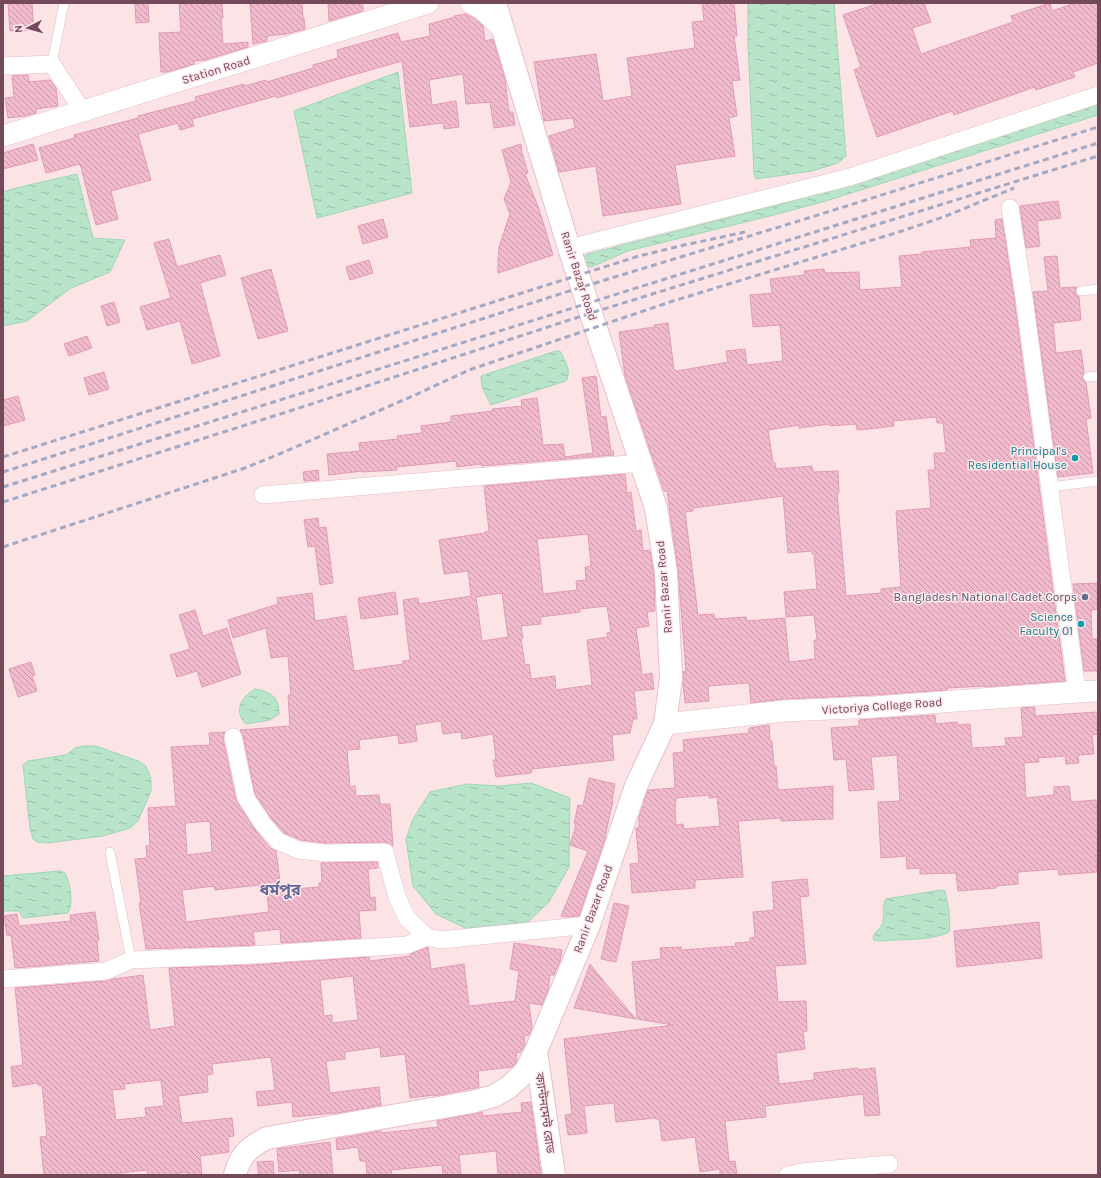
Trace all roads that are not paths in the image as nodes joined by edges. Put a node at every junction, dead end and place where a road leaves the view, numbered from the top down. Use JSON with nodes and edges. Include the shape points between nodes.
{"nodes":[{"id":1,"x":64,"y":3,"type":"edge"},
{"id":2,"x":428,"y":3,"type":"edge"},
{"id":3,"x":470,"y":3,"type":"edge"},
{"id":4,"x":495,"y":3,"type":"edge"},
{"id":5,"x":503,"y":30,"type":"junction"},
{"id":6,"x":52,"y":64,"type":"junction"},
{"id":7,"x":3,"y":66,"type":"edge"},
{"id":8,"x":1098,"y":95,"type":"edge"},
{"id":9,"x":83,"y":112,"type":"junction"},
{"id":10,"x":3,"y":136,"type":"edge"},
{"id":11,"x":1010,"y":208,"type":"dead end"},
{"id":12,"x":569,"y":248,"type":"junction"},
{"id":13,"x":1098,"y":289,"type":"edge"},
{"id":14,"x":1081,"y":291,"type":"dead end"},
{"id":15,"x":1098,"y":376,"type":"edge"},
{"id":16,"x":1088,"y":377,"type":"dead end"},
{"id":17,"x":641,"y":463,"type":"junction"},
{"id":18,"x":1098,"y":481,"type":"edge"},
{"id":19,"x":1050,"y":487,"type":"junction"},
{"id":20,"x":263,"y":495,"type":"dead end"},
{"id":21,"x":1077,"y":692,"type":"junction"},
{"id":22,"x":1098,"y":692,"type":"edge"},
{"id":23,"x":666,"y":724,"type":"junction"},
{"id":24,"x":233,"y":737,"type":"dead end"},
{"id":25,"x":110,"y":852,"type":"dead end"},
{"id":26,"x":588,"y":925,"type":"junction"},
{"id":27,"x":427,"y":937,"type":"junction"},
{"id":28,"x":131,"y":960,"type":"junction"},
{"id":29,"x":3,"y":979,"type":"edge"},
{"id":30,"x":536,"y":1051,"type":"junction"},
{"id":31,"x":889,"y":1164,"type":"dead end"},
{"id":32,"x":235,"y":1175,"type":"edge"},
{"id":33,"x":554,"y":1175,"type":"edge"},
{"id":34,"x":788,"y":1175,"type":"edge"}],
"edges":[{"from":1,"to":6,"type":"lane"},
{"from":2,"to":9,"type":"street","name":"Station Road"},
{"from":3,"to":5,"type":"street","via":[[482,9]]},
{"from":4,"to":5,"type":"main road","name":"Ranir Bazar Road"},
{"from":5,"to":12,"type":"main road","name":"Ranir Bazar Road"},
{"from":6,"to":7,"type":"street"},
{"from":6,"to":9,"type":"street"},
{"from":8,"to":12,"type":"street","via":[[850,177]]},
{"from":9,"to":10,"type":"street","name":"Station Road"},
{"from":11,"to":19,"type":"street"},
{"from":12,"to":17,"type":"main road","name":"Ranir Bazar Road"},
{"from":13,"to":14,"type":"lane"},
{"from":15,"to":16,"type":"lane"},
{"from":17,"to":20,"type":"street"},
{"from":17,"to":23,"type":"main road","name":"Ranir Bazar Road","via":[[656,508],[666,572],[671,678]]},
{"from":18,"to":19,"type":"lane"},
{"from":19,"to":21,"type":"street"},
{"from":21,"to":22,"type":"street","name":"Victoriya College Road"},
{"from":21,"to":23,"type":"street","name":"Victoriya College Road","via":[[784,712]]},
{"from":23,"to":26,"type":"main road","name":"Ranir Bazar Road","via":[[636,786]]},
{"from":24,"to":27,"type":"street","via":[[246,798],[278,841],[298,850],[325,853],[385,852],[397,897],[407,918]]},
{"from":25,"to":28,"type":"lane"},
{"from":26,"to":27,"type":"street","via":[[441,940]]},
{"from":26,"to":30,"type":"main road","name":"Ranir Bazar Road"},
{"from":27,"to":28,"type":"street","via":[[400,946]]},
{"from":28,"to":29,"type":"street","via":[[106,972]]},
{"from":30,"to":32,"type":"main road","name":"Ranir Bazar Road","via":[[524,1072],[509,1087],[494,1096],[267,1138],[244,1154]]},
{"from":30,"to":33,"type":"main road","name":"ক্যান্টনমেন্ট রোড"},
{"from":31,"to":34,"type":"street"}]}
